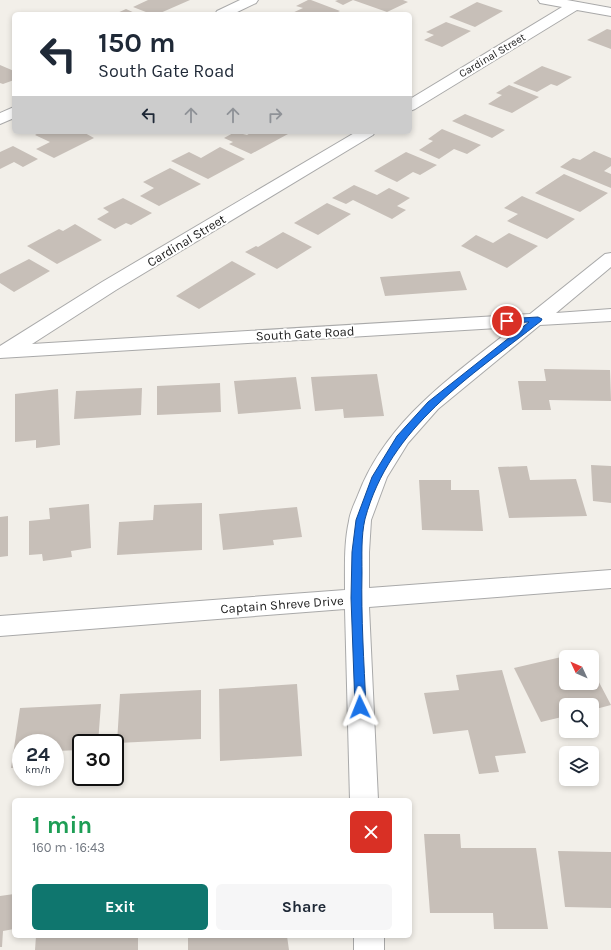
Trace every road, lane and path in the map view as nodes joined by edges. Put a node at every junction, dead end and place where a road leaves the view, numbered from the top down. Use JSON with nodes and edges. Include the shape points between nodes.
{"nodes":[{"id":1,"x":251,"y":0,"type":"edge"},
{"id":2,"x":545,"y":0,"type":"edge"},
{"id":3,"x":575,"y":5,"type":"junction"},
{"id":4,"x":226,"y":12,"type":"edge"},
{"id":5,"x":611,"y":12,"type":"edge"},
{"id":6,"x":412,"y":105,"type":"edge"},
{"id":7,"x":12,"y":113,"type":"edge"},
{"id":8,"x":0,"y":119,"type":"edge"},
{"id":9,"x":364,"y":134,"type":"edge"},
{"id":10,"x":611,"y":258,"type":"edge"},
{"id":11,"x":611,"y":315,"type":"edge"},
{"id":12,"x":538,"y":319,"type":"junction"},
{"id":13,"x":3,"y":352,"type":"edge"},
{"id":14,"x":611,"y":579,"type":"edge"},
{"id":15,"x":356,"y":598,"type":"junction"},
{"id":16,"x":0,"y":626,"type":"edge"},
{"id":17,"x":364,"y":798,"type":"edge"},
{"id":18,"x":369,"y":938,"type":"edge"},
{"id":19,"x":369,"y":950,"type":"edge"}],
"edges":[{"from":1,"to":4,"type":"street"},
{"from":2,"to":3,"type":"street"},
{"from":3,"to":5,"type":"street"},
{"from":3,"to":6,"type":"street","name":"Cardinal Street"},
{"from":7,"to":8,"type":"street"},
{"from":9,"to":13,"type":"street","name":"Cardinal Street"},
{"from":10,"to":12,"type":"street"},
{"from":11,"to":12,"type":"street","name":"South Gate Road"},
{"from":12,"to":13,"type":"street","name":"South Gate Road"},
{"from":12,"to":15,"type":"street","via":[[431,404],[400,438],[376,477],[360,520]]},
{"from":14,"to":15,"type":"street","name":"Captain Shreve Drive"},
{"from":15,"to":16,"type":"street","name":"Captain Shreve Drive"},
{"from":15,"to":17,"type":"street"},
{"from":18,"to":19,"type":"street"}]}
